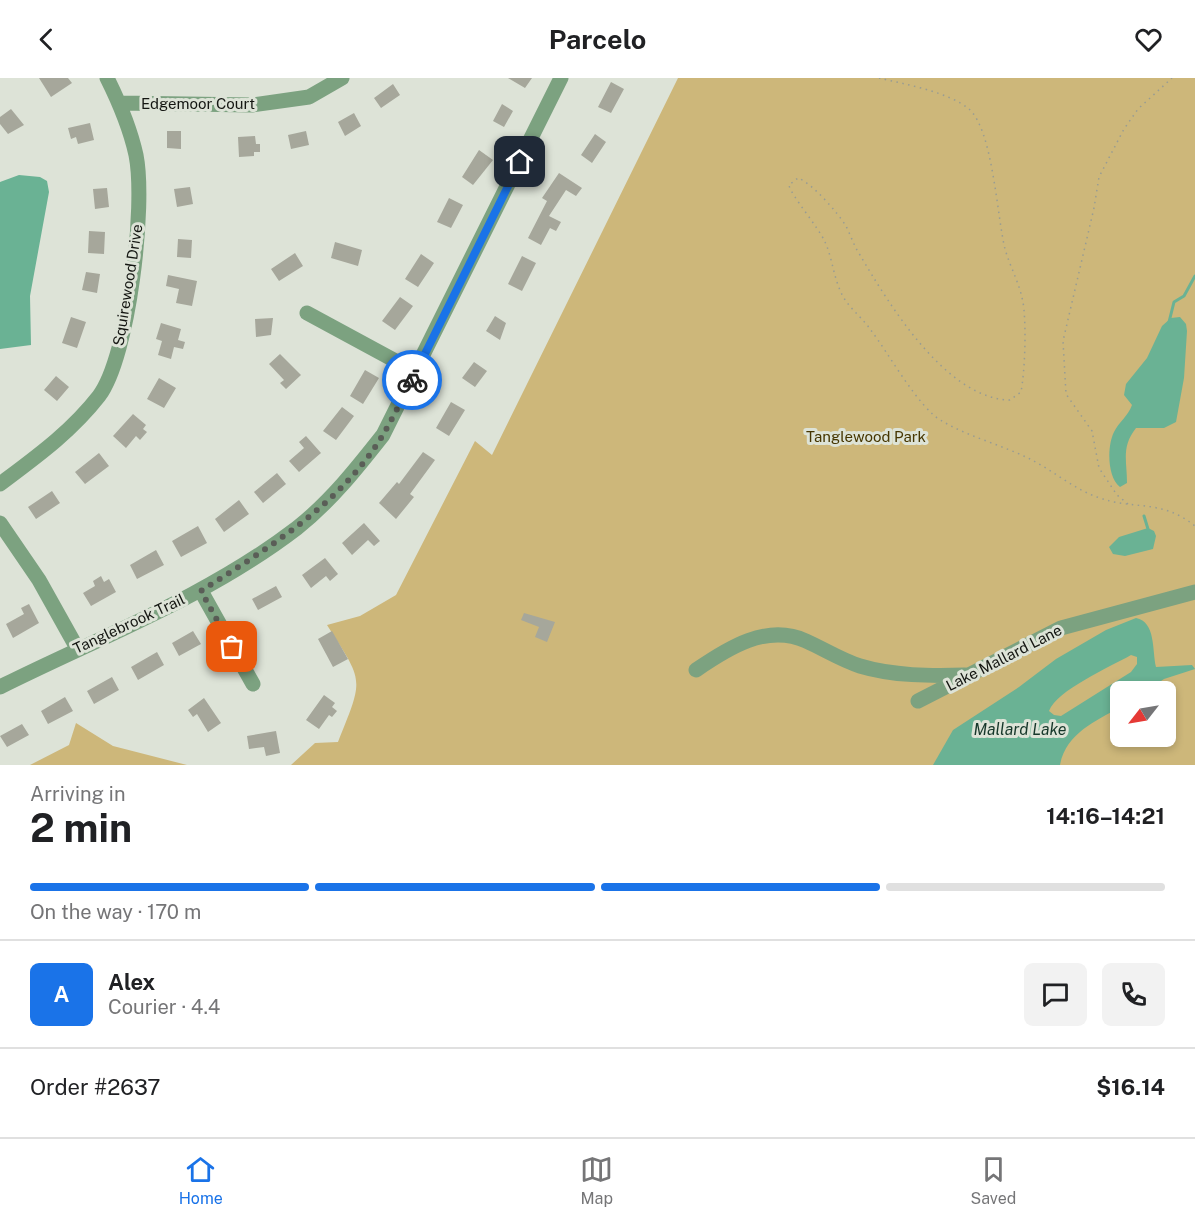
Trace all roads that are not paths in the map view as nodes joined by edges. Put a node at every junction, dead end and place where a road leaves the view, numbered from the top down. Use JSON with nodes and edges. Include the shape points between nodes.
{"nodes":[{"id":1,"x":107,"y":78,"type":"edge"},
{"id":2,"x":342,"y":78,"type":"edge"},
{"id":3,"x":561,"y":78,"type":"edge"},
{"id":4,"x":120,"y":103,"type":"junction"},
{"id":5,"x":307,"y":313,"type":"dead end"},
{"id":6,"x":416,"y":372,"type":"junction"},
{"id":7,"x":0,"y":484,"type":"edge"},
{"id":8,"x":0,"y":523,"type":"edge"},
{"id":9,"x":201,"y":591,"type":"junction"},
{"id":10,"x":1195,"y":592,"type":"edge"},
{"id":11,"x":77,"y":648,"type":"junction"},
{"id":12,"x":696,"y":670,"type":"dead end"},
{"id":13,"x":968,"y":675,"type":"junction"},
{"id":14,"x":253,"y":684,"type":"dead end"},
{"id":15,"x":0,"y":687,"type":"edge"},
{"id":16,"x":918,"y":701,"type":"dead end"}],
"edges":[{"from":1,"to":4,"type":"street","name":"Squirewood Drive"},
{"from":2,"to":4,"type":"street","name":"Edgemoor Court","via":[[309,98],[252,105]]},
{"from":3,"to":6,"type":"street","name":"Tanglebrook Trail"},
{"from":4,"to":7,"type":"street","name":"Squirewood Drive","via":[[136,156],[139,227],[120,348],[100,394],[65,435]]},
{"from":5,"to":6,"type":"street"},
{"from":6,"to":9,"type":"street","name":"Tanglebrook Trail","via":[[383,435],[342,486],[297,527]]},
{"from":8,"to":11,"type":"street","via":[[39,580]]},
{"from":9,"to":11,"type":"street","name":"Tanglebrook Trail"},
{"from":9,"to":14,"type":"street"},
{"from":10,"to":13,"type":"street","name":"Lake Mallard Lane","via":[[1061,628]]},
{"from":11,"to":15,"type":"street","name":"Tanglebrook Trail"},
{"from":12,"to":13,"type":"street","via":[[738,644],[776,634],[789,635],[869,669]]},
{"from":13,"to":16,"type":"street","name":"Lake Mallard Lane"}]}
